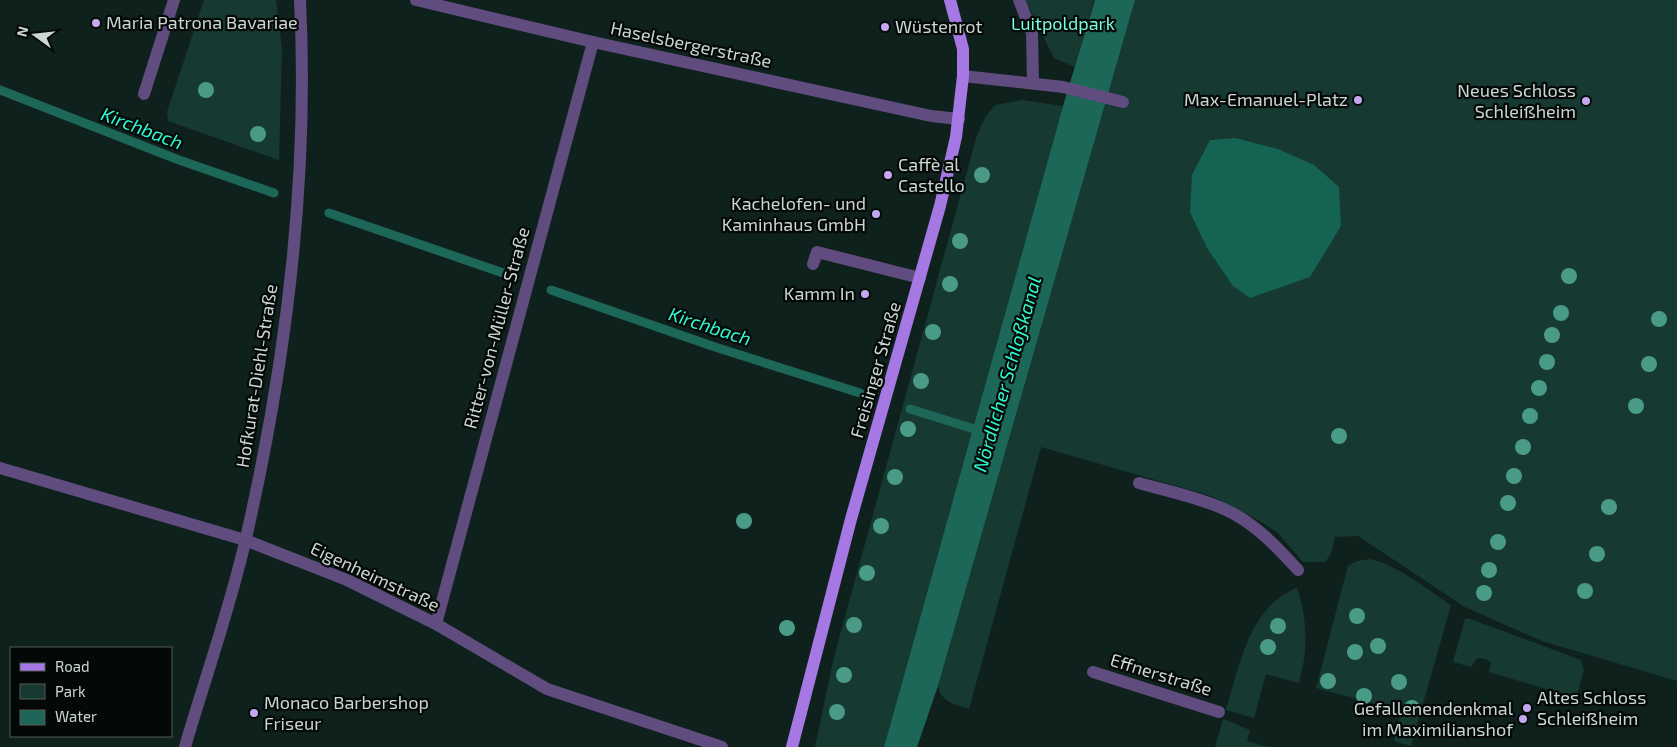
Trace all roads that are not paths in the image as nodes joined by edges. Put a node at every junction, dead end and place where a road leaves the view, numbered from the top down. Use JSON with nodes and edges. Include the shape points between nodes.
{"nodes":[{"id":1,"x":174,"y":0,"type":"edge"},
{"id":2,"x":300,"y":0,"type":"edge"},
{"id":3,"x":416,"y":0,"type":"edge"},
{"id":4,"x":950,"y":0,"type":"edge"},
{"id":5,"x":1019,"y":0,"type":"edge"},
{"id":6,"x":593,"y":42,"type":"junction"},
{"id":7,"x":963,"y":76,"type":"junction"},
{"id":8,"x":1033,"y":82,"type":"junction"},
{"id":9,"x":144,"y":94,"type":"dead end"},
{"id":10,"x":1120,"y":101,"type":"dead end"},
{"id":11,"x":959,"y":119,"type":"junction"},
{"id":12,"x":813,"y":264,"type":"dead end"},
{"id":13,"x":920,"y":278,"type":"junction"},
{"id":14,"x":0,"y":468,"type":"edge"},
{"id":15,"x":1139,"y":483,"type":"dead end"},
{"id":16,"x":246,"y":540,"type":"junction"},
{"id":17,"x":1298,"y":570,"type":"dead end"},
{"id":18,"x":436,"y":624,"type":"junction"},
{"id":19,"x":1093,"y":672,"type":"dead end"},
{"id":20,"x":1219,"y":712,"type":"dead end"},
{"id":21,"x":184,"y":747,"type":"edge"},
{"id":22,"x":722,"y":747,"type":"edge"},
{"id":23,"x":792,"y":747,"type":"edge"}],
"edges":[{"from":1,"to":9,"type":"street"},
{"from":2,"to":16,"type":"street","name":"Hofkurat-Diehl-Straße","via":[[302,119],[294,234],[270,418]]},
{"from":3,"to":6,"type":"street","name":"Haselsbergerstraße"},
{"from":4,"to":7,"type":"main road","name":"Freisinger Straße","via":[[963,49]]},
{"from":5,"to":8,"type":"street","via":[[1032,33]]},
{"from":6,"to":11,"type":"street","name":"Haselsbergerstraße","via":[[932,116]]},
{"from":6,"to":18,"type":"street","name":"Ritter-von-Müller-Straße"},
{"from":7,"to":8,"type":"street"},
{"from":7,"to":11,"type":"main road","name":"Freisinger Straße"},
{"from":8,"to":10,"type":"street"},
{"from":11,"to":13,"type":"main road","name":"Freisinger Straße"},
{"from":12,"to":13,"type":"street","via":[[817,252]]},
{"from":13,"to":23,"type":"main road","name":"Freisinger Straße"},
{"from":14,"to":16,"type":"street","name":"Eigenheimstraße"},
{"from":15,"to":17,"type":"street","via":[[1225,509],[1260,532]]},
{"from":16,"to":18,"type":"street","name":"Eigenheimstraße","via":[[347,580]]},
{"from":16,"to":21,"type":"street","name":"Hofkurat-Diehl-Straße"},
{"from":18,"to":22,"type":"street","name":"Eigenheimstraße","via":[[547,689]]},
{"from":19,"to":20,"type":"street","name":"Effnerstraße"}]}
